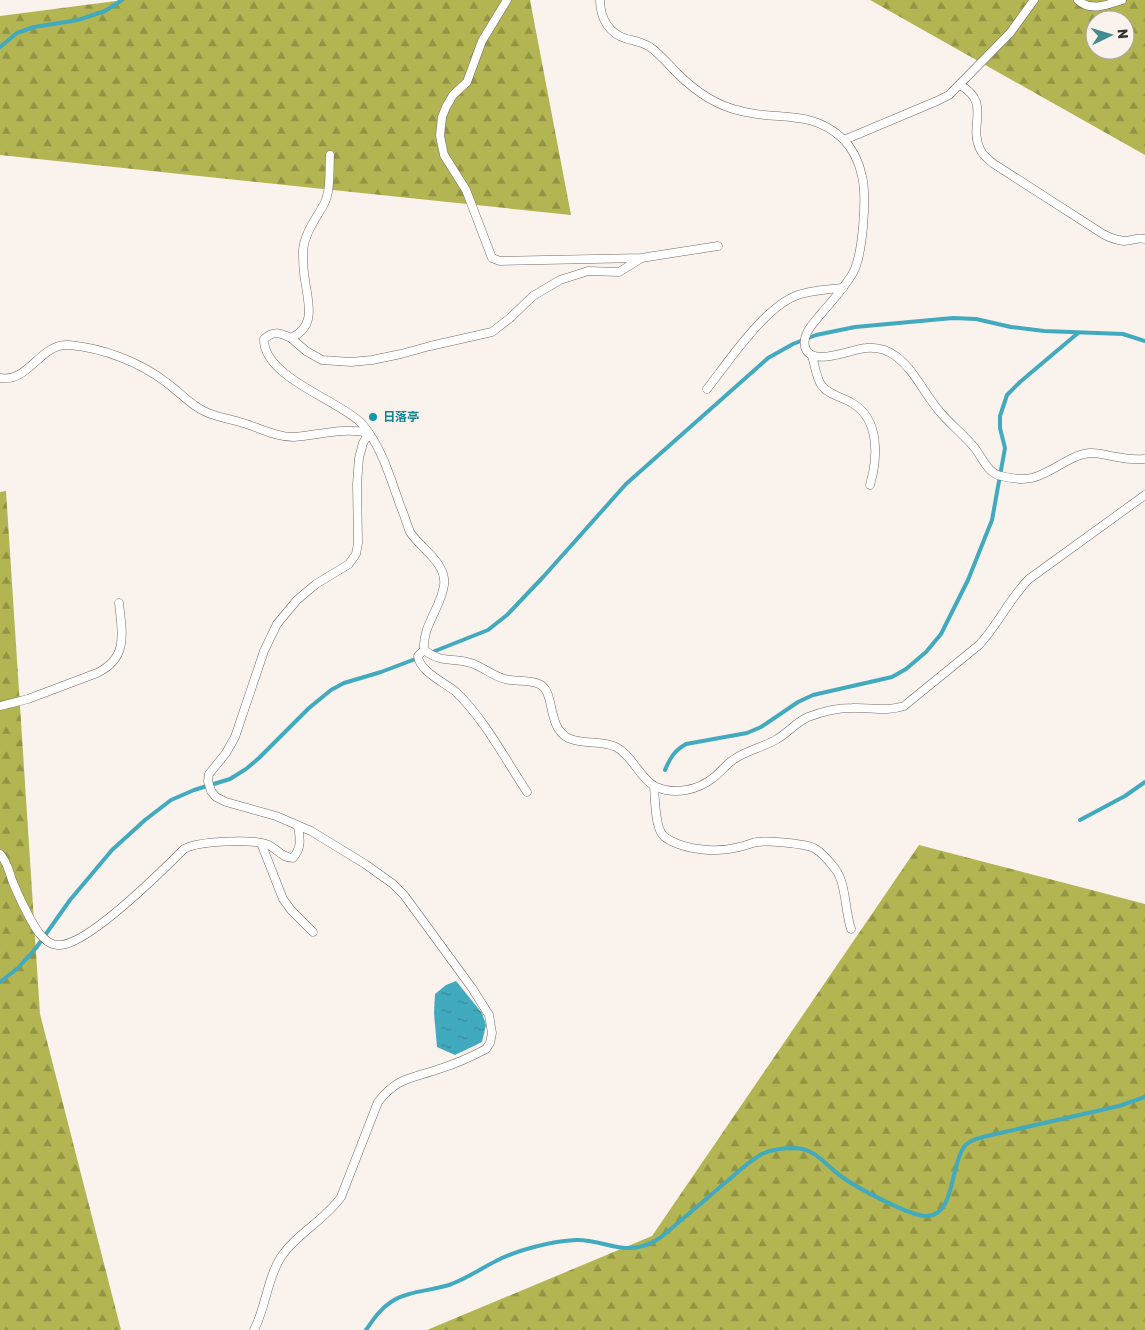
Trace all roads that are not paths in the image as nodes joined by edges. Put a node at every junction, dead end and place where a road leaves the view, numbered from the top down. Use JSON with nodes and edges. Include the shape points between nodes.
{"nodes":[{"id":1,"x":507,"y":0,"type":"edge"},
{"id":2,"x":600,"y":0,"type":"edge"},
{"id":3,"x":1034,"y":0,"type":"edge"},
{"id":4,"x":1078,"y":0,"type":"edge"},
{"id":5,"x":1122,"y":0,"type":"edge"},
{"id":6,"x":960,"y":85,"type":"junction"},
{"id":7,"x":844,"y":140,"type":"junction"},
{"id":8,"x":330,"y":155,"type":"dead end"},
{"id":9,"x":1145,"y":239,"type":"edge"},
{"id":10,"x":718,"y":246,"type":"dead end"},
{"id":11,"x":640,"y":258,"type":"junction"},
{"id":12,"x":844,"y":288,"type":"junction"},
{"id":13,"x":291,"y":338,"type":"junction"},
{"id":14,"x":812,"y":356,"type":"junction"},
{"id":15,"x":0,"y":378,"type":"edge"},
{"id":16,"x":707,"y":389,"type":"dead end"},
{"id":17,"x":369,"y":433,"type":"junction"},
{"id":18,"x":1145,"y":459,"type":"edge"},
{"id":19,"x":870,"y":485,"type":"dead end"},
{"id":20,"x":1145,"y":495,"type":"edge"},
{"id":21,"x":118,"y":603,"type":"dead end"},
{"id":22,"x":424,"y":650,"type":"junction"},
{"id":23,"x":0,"y":706,"type":"edge"},
{"id":24,"x":654,"y":786,"type":"junction"},
{"id":25,"x":527,"y":792,"type":"dead end"},
{"id":26,"x":298,"y":826,"type":"junction"},
{"id":27,"x":261,"y":843,"type":"junction"},
{"id":28,"x":0,"y":854,"type":"edge"},
{"id":29,"x":851,"y":929,"type":"dead end"},
{"id":30,"x":313,"y":932,"type":"dead end"},
{"id":31,"x":254,"y":1330,"type":"edge"}],
"edges":[{"from":1,"to":11,"type":"lane","via":[[482,40],[467,82],[453,94],[446,107],[440,136],[444,154],[466,190],[492,258],[500,261]]},
{"from":2,"to":7,"type":"lane","via":[[602,16],[618,36],[650,47],[689,83],[721,105],[740,111],[814,120]]},
{"from":3,"to":6,"type":"lane","via":[[1010,33]]},
{"from":4,"to":5,"type":"lane","via":[[1094,7]]},
{"from":6,"to":7,"type":"lane","via":[[937,101]]},
{"from":6,"to":9,"type":"lane","via":[[975,98],[979,147],[983,155],[1103,234],[1115,240]]},
{"from":7,"to":12,"type":"lane","via":[[858,159],[864,200],[859,255]]},
{"from":8,"to":13,"type":"lane","via":[[327,195],[304,247],[309,316],[300,334]]},
{"from":10,"to":11,"type":"lane"},
{"from":11,"to":13,"type":"lane","via":[[618,272],[588,271],[560,280],[533,296],[492,332],[401,354],[351,362],[322,360]]},
{"from":12,"to":14,"type":"lane","via":[[806,334],[806,350]]},
{"from":12,"to":16,"type":"lane","via":[[800,294],[783,303],[759,323]]},
{"from":13,"to":17,"type":"lane","via":[[278,332],[264,339],[264,348],[271,360],[304,387],[359,421]]},
{"from":14,"to":18,"type":"lane","via":[[824,357],[864,348],[876,348],[895,355],[941,414],[998,476],[1035,478],[1087,453]]},
{"from":14,"to":19,"type":"lane","via":[[822,386],[865,413],[872,427],[876,450]]},
{"from":15,"to":17,"type":"lane","via":[[20,374],[51,348],[68,345],[132,362],[166,382],[203,411],[279,436],[343,430]]},
{"from":17,"to":22,"type":"lane","via":[[377,444],[409,530],[430,553],[444,578],[442,593],[425,633]]},
{"from":17,"to":26,"type":"lane","via":[[359,458],[356,554],[349,564],[309,589],[277,624],[264,651],[235,736],[209,774],[211,791],[216,797]]},
{"from":20,"to":24,"type":"lane","via":[[1029,579],[989,634],[904,706],[894,710],[832,710],[808,717],[780,738],[737,757],[702,785],[676,791]]},
{"from":21,"to":23,"type":"lane","via":[[121,641],[113,662],[97,672],[28,699]]},
{"from":22,"to":24,"type":"lane","via":[[432,657],[470,662],[507,680],[539,684],[548,696],[559,731],[568,738],[615,746]]},
{"from":22,"to":25,"type":"lane","via":[[418,656],[421,665],[466,702]]},
{"from":24,"to":29,"type":"lane","via":[[658,828],[667,839],[682,845],[720,850],[767,841],[814,848],[838,872]]},
{"from":26,"to":27,"type":"lane","via":[[300,841],[293,858],[286,858],[272,846]]},
{"from":26,"to":31,"type":"lane","via":[[394,884],[472,988],[489,1016],[492,1033],[486,1049],[476,1055],[404,1079],[388,1089],[378,1102],[341,1197],[335,1206],[290,1244],[280,1259]]},
{"from":27,"to":28,"type":"lane","via":[[246,841],[189,846],[105,921],[74,942],[61,945],[47,942],[38,932]]},
{"from":27,"to":30,"type":"lane","via":[[283,899]]}]}
